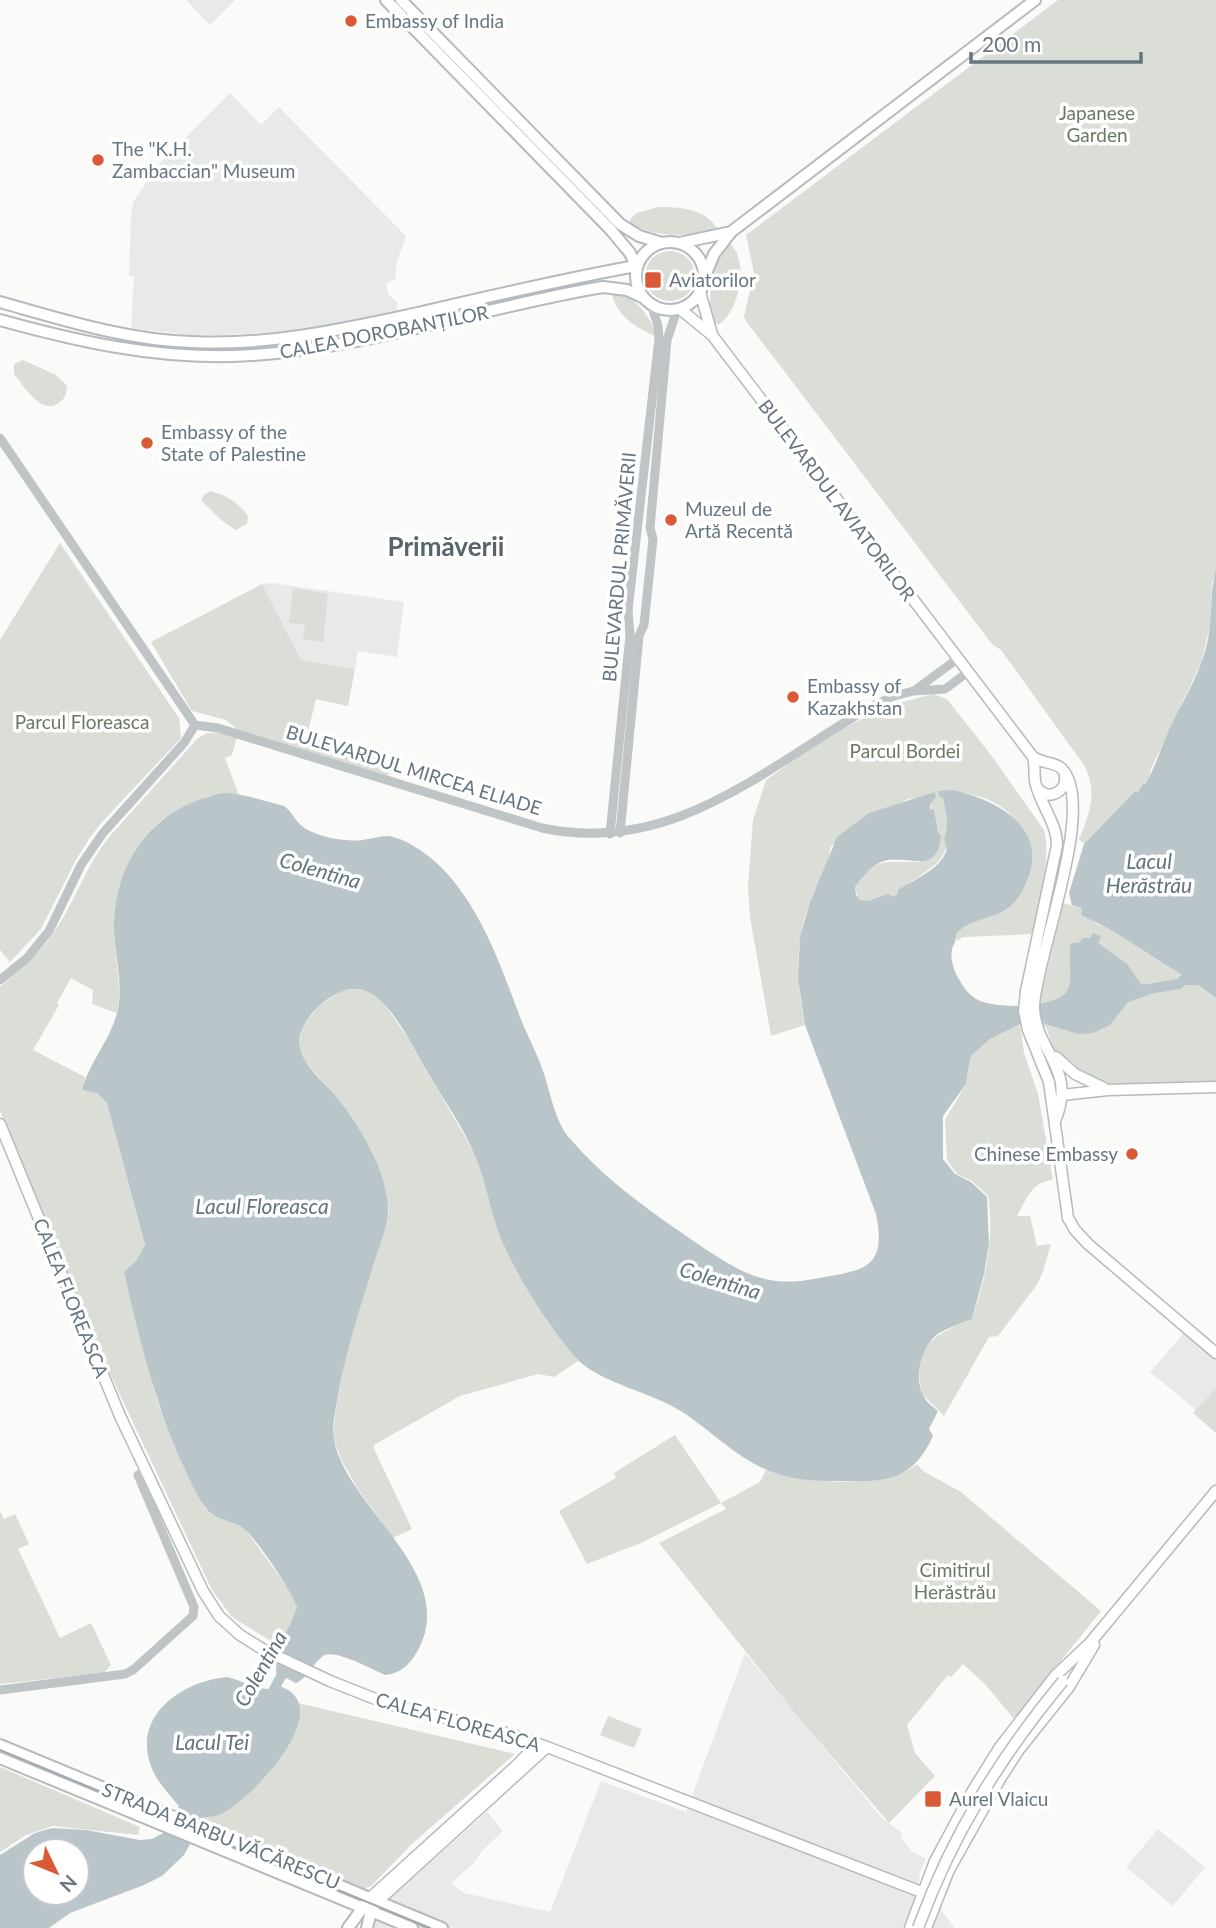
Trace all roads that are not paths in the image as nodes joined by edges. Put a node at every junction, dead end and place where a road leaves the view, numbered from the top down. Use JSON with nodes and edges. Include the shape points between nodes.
{"nodes":[{"id":1,"x":386,"y":0,"type":"edge"},
{"id":2,"x":401,"y":0,"type":"edge"},
{"id":3,"x":1035,"y":0,"type":"edge"},
{"id":4,"x":730,"y":232,"type":"junction"},
{"id":5,"x":662,"y":243,"type":"junction"},
{"id":6,"x":680,"y":243,"type":"junction"},
{"id":7,"x":636,"y":266,"type":"junction"},
{"id":8,"x":705,"y":276,"type":"junction"},
{"id":9,"x":700,"y":292,"type":"junction"},
{"id":10,"x":646,"y":300,"type":"junction"},
{"id":11,"x":0,"y":302,"type":"edge"},
{"id":12,"x":679,"y":309,"type":"junction"},
{"id":13,"x":0,"y":320,"type":"edge"},
{"id":14,"x":712,"y":335,"type":"junction"},
{"id":15,"x":0,"y":438,"type":"edge"},
{"id":16,"x":962,"y":665,"type":"junction"},
{"id":17,"x":914,"y":691,"type":"junction"},
{"id":18,"x":195,"y":725,"type":"junction"},
{"id":19,"x":1041,"y":768,"type":"junction"},
{"id":20,"x":1065,"y":772,"type":"junction"},
{"id":21,"x":1036,"y":785,"type":"junction"},
{"id":22,"x":615,"y":833,"type":"junction"},
{"id":23,"x":0,"y":980,"type":"edge"},
{"id":24,"x":1030,"y":992,"type":"junction"},
{"id":25,"x":1032,"y":1028,"type":"junction"},
{"id":26,"x":1045,"y":1045,"type":"junction"},
{"id":27,"x":1216,"y":1087,"type":"edge"},
{"id":28,"x":1108,"y":1090,"type":"junction"},
{"id":29,"x":1057,"y":1094,"type":"junction"},
{"id":30,"x":0,"y":1124,"type":"edge"},
{"id":31,"x":1216,"y":1353,"type":"edge"},
{"id":32,"x":143,"y":1476,"type":"junction"},
{"id":33,"x":1216,"y":1491,"type":"edge"},
{"id":34,"x":1216,"y":1499,"type":"edge"},
{"id":35,"x":1092,"y":1644,"type":"junction"},
{"id":36,"x":0,"y":1690,"type":"edge"},
{"id":37,"x":514,"y":1735,"type":"junction"},
{"id":38,"x":0,"y":1745,"type":"edge"},
{"id":39,"x":542,"y":1745,"type":"junction"},
{"id":40,"x":0,"y":1758,"type":"edge"},
{"id":41,"x":519,"y":1763,"type":"junction"},
{"id":42,"x":162,"y":1818,"type":"junction"},
{"id":43,"x":219,"y":1842,"type":"junction"},
{"id":44,"x":923,"y":1892,"type":"junction"},
{"id":45,"x":937,"y":1898,"type":"junction"},
{"id":46,"x":374,"y":1899,"type":"junction"},
{"id":47,"x":367,"y":1910,"type":"junction"},
{"id":48,"x":348,"y":1928,"type":"edge"},
{"id":49,"x":367,"y":1928,"type":"edge"},
{"id":50,"x":412,"y":1928,"type":"edge"},
{"id":51,"x":442,"y":1928,"type":"edge"},
{"id":52,"x":910,"y":1928,"type":"edge"},
{"id":53,"x":918,"y":1928,"type":"edge"},
{"id":54,"x":926,"y":1928,"type":"edge"}],
"edges":[{"from":1,"to":7,"type":"main road","via":[[610,229]]},
{"from":2,"to":5,"type":"main road","via":[[620,224]]},
{"from":3,"to":4,"type":"main road"},
{"from":4,"to":6,"type":"main road"},
{"from":4,"to":8,"type":"main road"},
{"from":5,"to":6,"type":"main road"},
{"from":5,"to":7,"type":"main road","via":[[649,248]]},
{"from":6,"to":8,"type":"main road","via":[[698,257]]},
{"from":7,"to":10,"type":"main road","via":[[637,286]]},
{"from":7,"to":11,"type":"main road","name":"CALEA DOROBANȚILOR","via":[[301,337],[231,343],[132,337]]},
{"from":8,"to":9,"type":"main road"},
{"from":9,"to":12,"type":"main road"},
{"from":9,"to":14,"type":"main road","name":"BULEVARDUL AVIATORILOR"},
{"from":10,"to":12,"type":"main road","via":[[659,308]]},
{"from":10,"to":13,"type":"main road","name":"CALEA DOROBANȚILOR","via":[[608,287],[342,343],[232,356],[130,351]]},
{"from":10,"to":22,"type":"street","name":"BULEVARDUL PRIMĂVERII","via":[[659,340],[628,610]]},
{"from":12,"to":14,"type":"main road","name":"BULEVARDUL AVIATORILOR"},
{"from":12,"to":22,"type":"street","name":"BULEVARDUL PRIMĂVERII","via":[[667,340],[644,625]]},
{"from":14,"to":16,"type":"main road","name":"BULEVARDUL AVIATORILOR"},
{"from":15,"to":18,"type":"street"},
{"from":16,"to":17,"type":"street","name":"BULEVARDUL MIRCEA ELIADE"},
{"from":16,"to":17,"type":"street","name":"BULEVARDUL MIRCEA ELIADE","via":[[945,690]]},
{"from":16,"to":19,"type":"main road","name":"BULEVARDUL AVIATORILOR"},
{"from":17,"to":22,"type":"street","name":"BULEVARDUL MIRCEA ELIADE","via":[[872,706],[696,811]]},
{"from":18,"to":22,"type":"street","name":"BULEVARDUL MIRCEA ELIADE","via":[[218,728],[542,828]]},
{"from":18,"to":23,"type":"street","via":[[94,844],[44,938]]},
{"from":19,"to":20,"type":"main road","via":[[1056,764]]},
{"from":19,"to":21,"type":"main road"},
{"from":20,"to":21,"type":"main road","via":[[1065,785],[1057,793],[1044,794]]},
{"from":20,"to":24,"type":"main road","via":[[1073,790],[1072,829]]},
{"from":21,"to":24,"type":"main road","via":[[1057,841]]},
{"from":24,"to":25,"type":"main road","via":[[1024,1011]]},
{"from":25,"to":26,"type":"main road"},
{"from":25,"to":29,"type":"main road"},
{"from":26,"to":28,"type":"main road","via":[[1075,1074]]},
{"from":26,"to":29,"type":"main road","via":[[1059,1072]]},
{"from":27,"to":28,"type":"main road"},
{"from":28,"to":29,"type":"main road"},
{"from":29,"to":31,"type":"main road","via":[[1055,1121],[1066,1211],[1075,1230]]},
{"from":30,"to":32,"type":"main road","name":"CALEA FLOREASCA"},
{"from":32,"to":36,"type":"street","name":"CALEA FLOREASCA","via":[[195,1610],[193,1616],[122,1675]]},
{"from":32,"to":37,"type":"main road","name":"CALEA FLOREASCA","via":[[215,1611],[240,1634],[278,1657],[388,1704]]},
{"from":33,"to":35,"type":"main road"},
{"from":34,"to":35,"type":"main road"},
{"from":35,"to":44,"type":"main road","via":[[1055,1676],[1000,1747],[947,1838]]},
{"from":35,"to":45,"type":"main road","via":[[1069,1687],[1006,1769]]},
{"from":35,"to":53,"type":"main road","bridge":true,"via":[[990,1779],[940,1870]]},
{"from":37,"to":39,"type":"main road","name":"CALEA FLOREASCA"},
{"from":37,"to":41,"type":"main road","via":[[523,1746]]},
{"from":38,"to":42,"type":"main road","name":"STRADA BARBU VĂCĂRESCU"},
{"from":39,"to":41,"type":"main road"},
{"from":39,"to":44,"type":"main road","name":"CALEA FLOREASCA"},
{"from":39,"to":46,"type":"main road"},
{"from":40,"to":42,"type":"main road","name":"STRADA BARBU VĂCĂRESCU"},
{"from":41,"to":46,"type":"main road"},
{"from":42,"to":43,"type":"main road","name":"STRADA BARBU VĂCĂRESCU"},
{"from":43,"to":46,"type":"main road","name":"STRADA BARBU VĂCĂRESCU"},
{"from":43,"to":47,"type":"main road","name":"STRADA BARBU VĂCĂRESCU"},
{"from":44,"to":45,"type":"main road","name":"CALEA FLOREASCA"},
{"from":44,"to":52,"type":"main road"},
{"from":45,"to":54,"type":"main road"},
{"from":46,"to":47,"type":"main road"},
{"from":46,"to":51,"type":"main road","name":"STRADA BARBU VĂCĂRESCU"},
{"from":47,"to":48,"type":"main road"},
{"from":47,"to":49,"type":"main road"},
{"from":47,"to":50,"type":"main road","name":"STRADA BARBU VĂCĂRESCU"}]}
